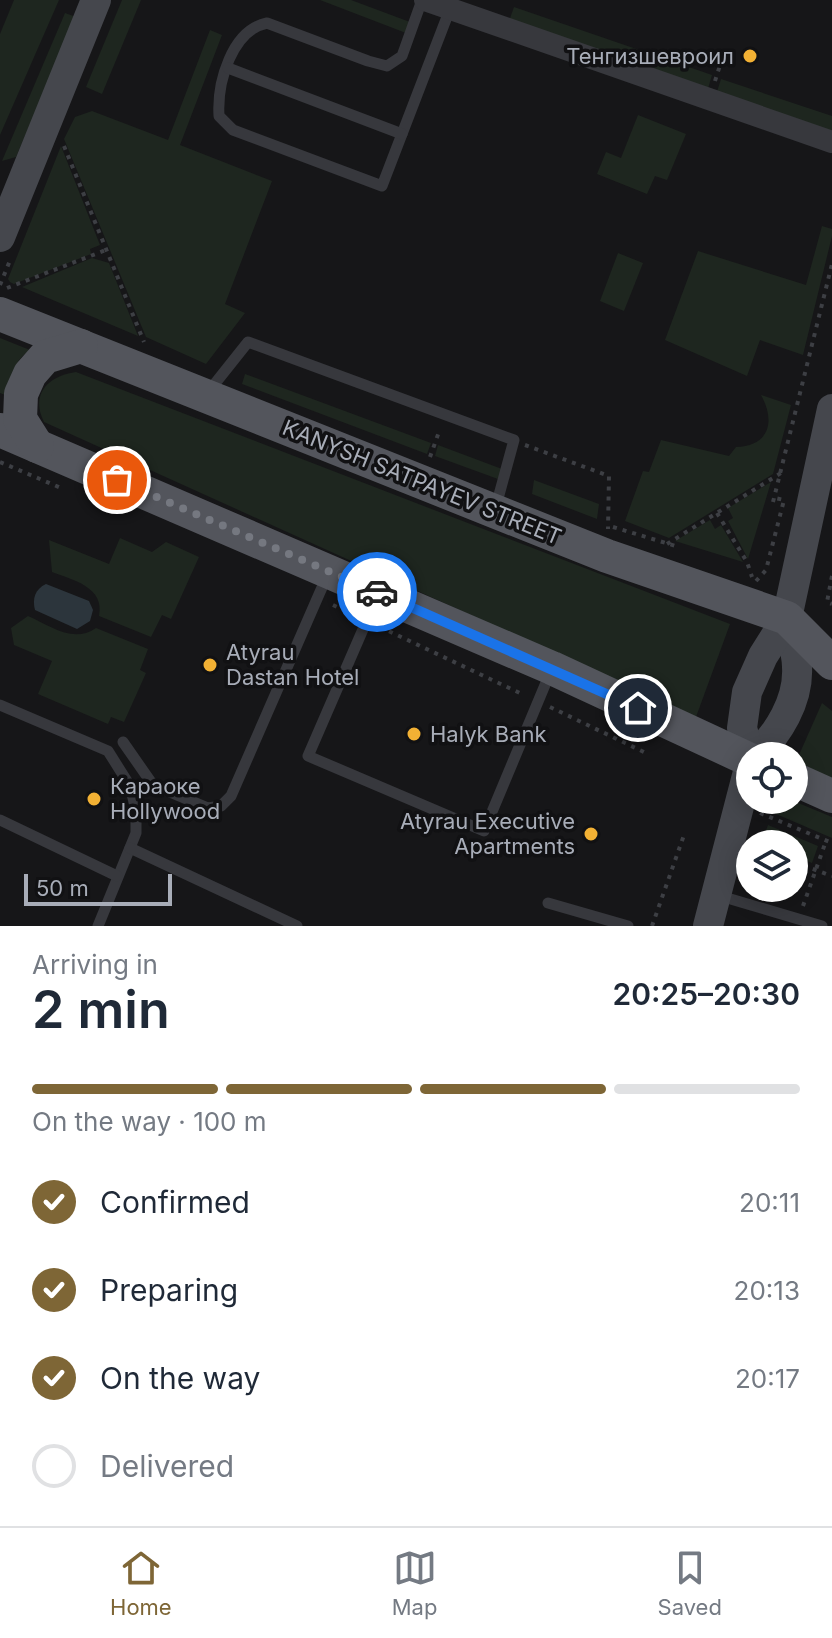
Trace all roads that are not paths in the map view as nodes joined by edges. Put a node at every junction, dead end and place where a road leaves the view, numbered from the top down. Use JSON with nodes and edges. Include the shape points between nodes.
{"nodes":[{"id":1,"x":96,"y":0,"type":"edge"},
{"id":2,"x":424,"y":0,"type":"edge"},
{"id":3,"x":450,"y":9,"type":"junction"},
{"id":4,"x":228,"y":68,"type":"junction"},
{"id":5,"x":402,"y":134,"type":"junction"},
{"id":6,"x":832,"y":142,"type":"edge"},
{"id":7,"x":0,"y":237,"type":"edge"},
{"id":8,"x":2,"y":302,"type":"edge"},
{"id":9,"x":81,"y":346,"type":"junction"},
{"id":10,"x":206,"y":396,"type":"junction"},
{"id":11,"x":832,"y":409,"type":"edge"},
{"id":12,"x":0,"y":430,"type":"edge"},
{"id":13,"x":37,"y":446,"type":"junction"},
{"id":14,"x":495,"y":511,"type":"junction"},
{"id":15,"x":329,"y":573,"type":"junction"},
{"id":16,"x":379,"y":593,"type":"junction"},
{"id":17,"x":787,"y":618,"type":"junction"},
{"id":18,"x":826,"y":648,"type":"edge"},
{"id":19,"x":552,"y":668,"type":"junction"},
{"id":20,"x":0,"y":705,"type":"edge"},
{"id":21,"x":123,"y":742,"type":"dead end"},
{"id":22,"x":746,"y":742,"type":"edge"},
{"id":23,"x":770,"y":742,"type":"edge"},
{"id":24,"x":736,"y":752,"type":"edge"},
{"id":25,"x":808,"y":785,"type":"edge"},
{"id":26,"x":832,"y":796,"type":"edge"},
{"id":27,"x":737,"y":814,"type":"edge"},
{"id":28,"x":0,"y":820,"type":"edge"},
{"id":29,"x":130,"y":848,"type":"junction"},
{"id":30,"x":117,"y":876,"type":"junction"},
{"id":31,"x":716,"y":895,"type":"junction"},
{"id":32,"x":548,"y":903,"type":"dead end"},
{"id":33,"x":98,"y":926,"type":"edge"},
{"id":34,"x":297,"y":926,"type":"edge"},
{"id":35,"x":628,"y":926,"type":"edge"},
{"id":36,"x":708,"y":926,"type":"edge"},
{"id":37,"x":822,"y":926,"type":"edge"}],
"edges":[{"from":1,"to":7,"type":"street","via":[[13,194]]},
{"from":2,"to":3,"type":"street"},
{"from":2,"to":4,"type":"lane","via":[[402,56],[387,66],[267,23],[252,26],[238,41]]},
{"from":3,"to":5,"type":"lane"},
{"from":3,"to":6,"type":"street"},
{"from":4,"to":5,"type":"lane"},
{"from":4,"to":5,"type":"lane","via":[[218,97],[219,116],[233,130],[382,186]]},
{"from":8,"to":9,"type":"main road","name":"KANYSH SATPAYEV STREET"},
{"from":9,"to":10,"type":"main road","name":"KANYSH SATPAYEV STREET"},
{"from":9,"to":13,"type":"main road","via":[[45,357],[21,394],[20,419]]},
{"from":10,"to":14,"type":"main road","name":"KANYSH SATPAYEV STREET"},
{"from":10,"to":14,"type":"lane","via":[[248,342],[514,440]]},
{"from":11,"to":17,"type":"street"},
{"from":12,"to":13,"type":"main road"},
{"from":13,"to":15,"type":"main road"},
{"from":14,"to":17,"type":"main road","name":"KANYSH SATPAYEV STREET"},
{"from":15,"to":16,"type":"main road"},
{"from":15,"to":21,"type":"lane","via":[[231,796],[221,806],[208,808],[153,785]]},
{"from":16,"to":19,"type":"main road"},
{"from":16,"to":19,"type":"lane","via":[[308,756],[484,831]]},
{"from":17,"to":18,"type":"main road","name":"KANYSH SATPAYEV STREET"},
{"from":17,"to":22,"type":"street","via":[[747,692],[742,728]]},
{"from":17,"to":23,"type":"street","via":[[798,668],[790,707]]},
{"from":19,"to":24,"type":"main road"},
{"from":20,"to":29,"type":"lane","via":[[108,751],[130,786],[136,810]]},
{"from":25,"to":26,"type":"main road"},
{"from":27,"to":31,"type":"street"},
{"from":28,"to":30,"type":"lane"},
{"from":29,"to":30,"type":"lane"},
{"from":29,"to":34,"type":"lane"},
{"from":30,"to":33,"type":"lane"},
{"from":31,"to":36,"type":"street"},
{"from":31,"to":37,"type":"lane"},
{"from":32,"to":35,"type":"lane"}]}
